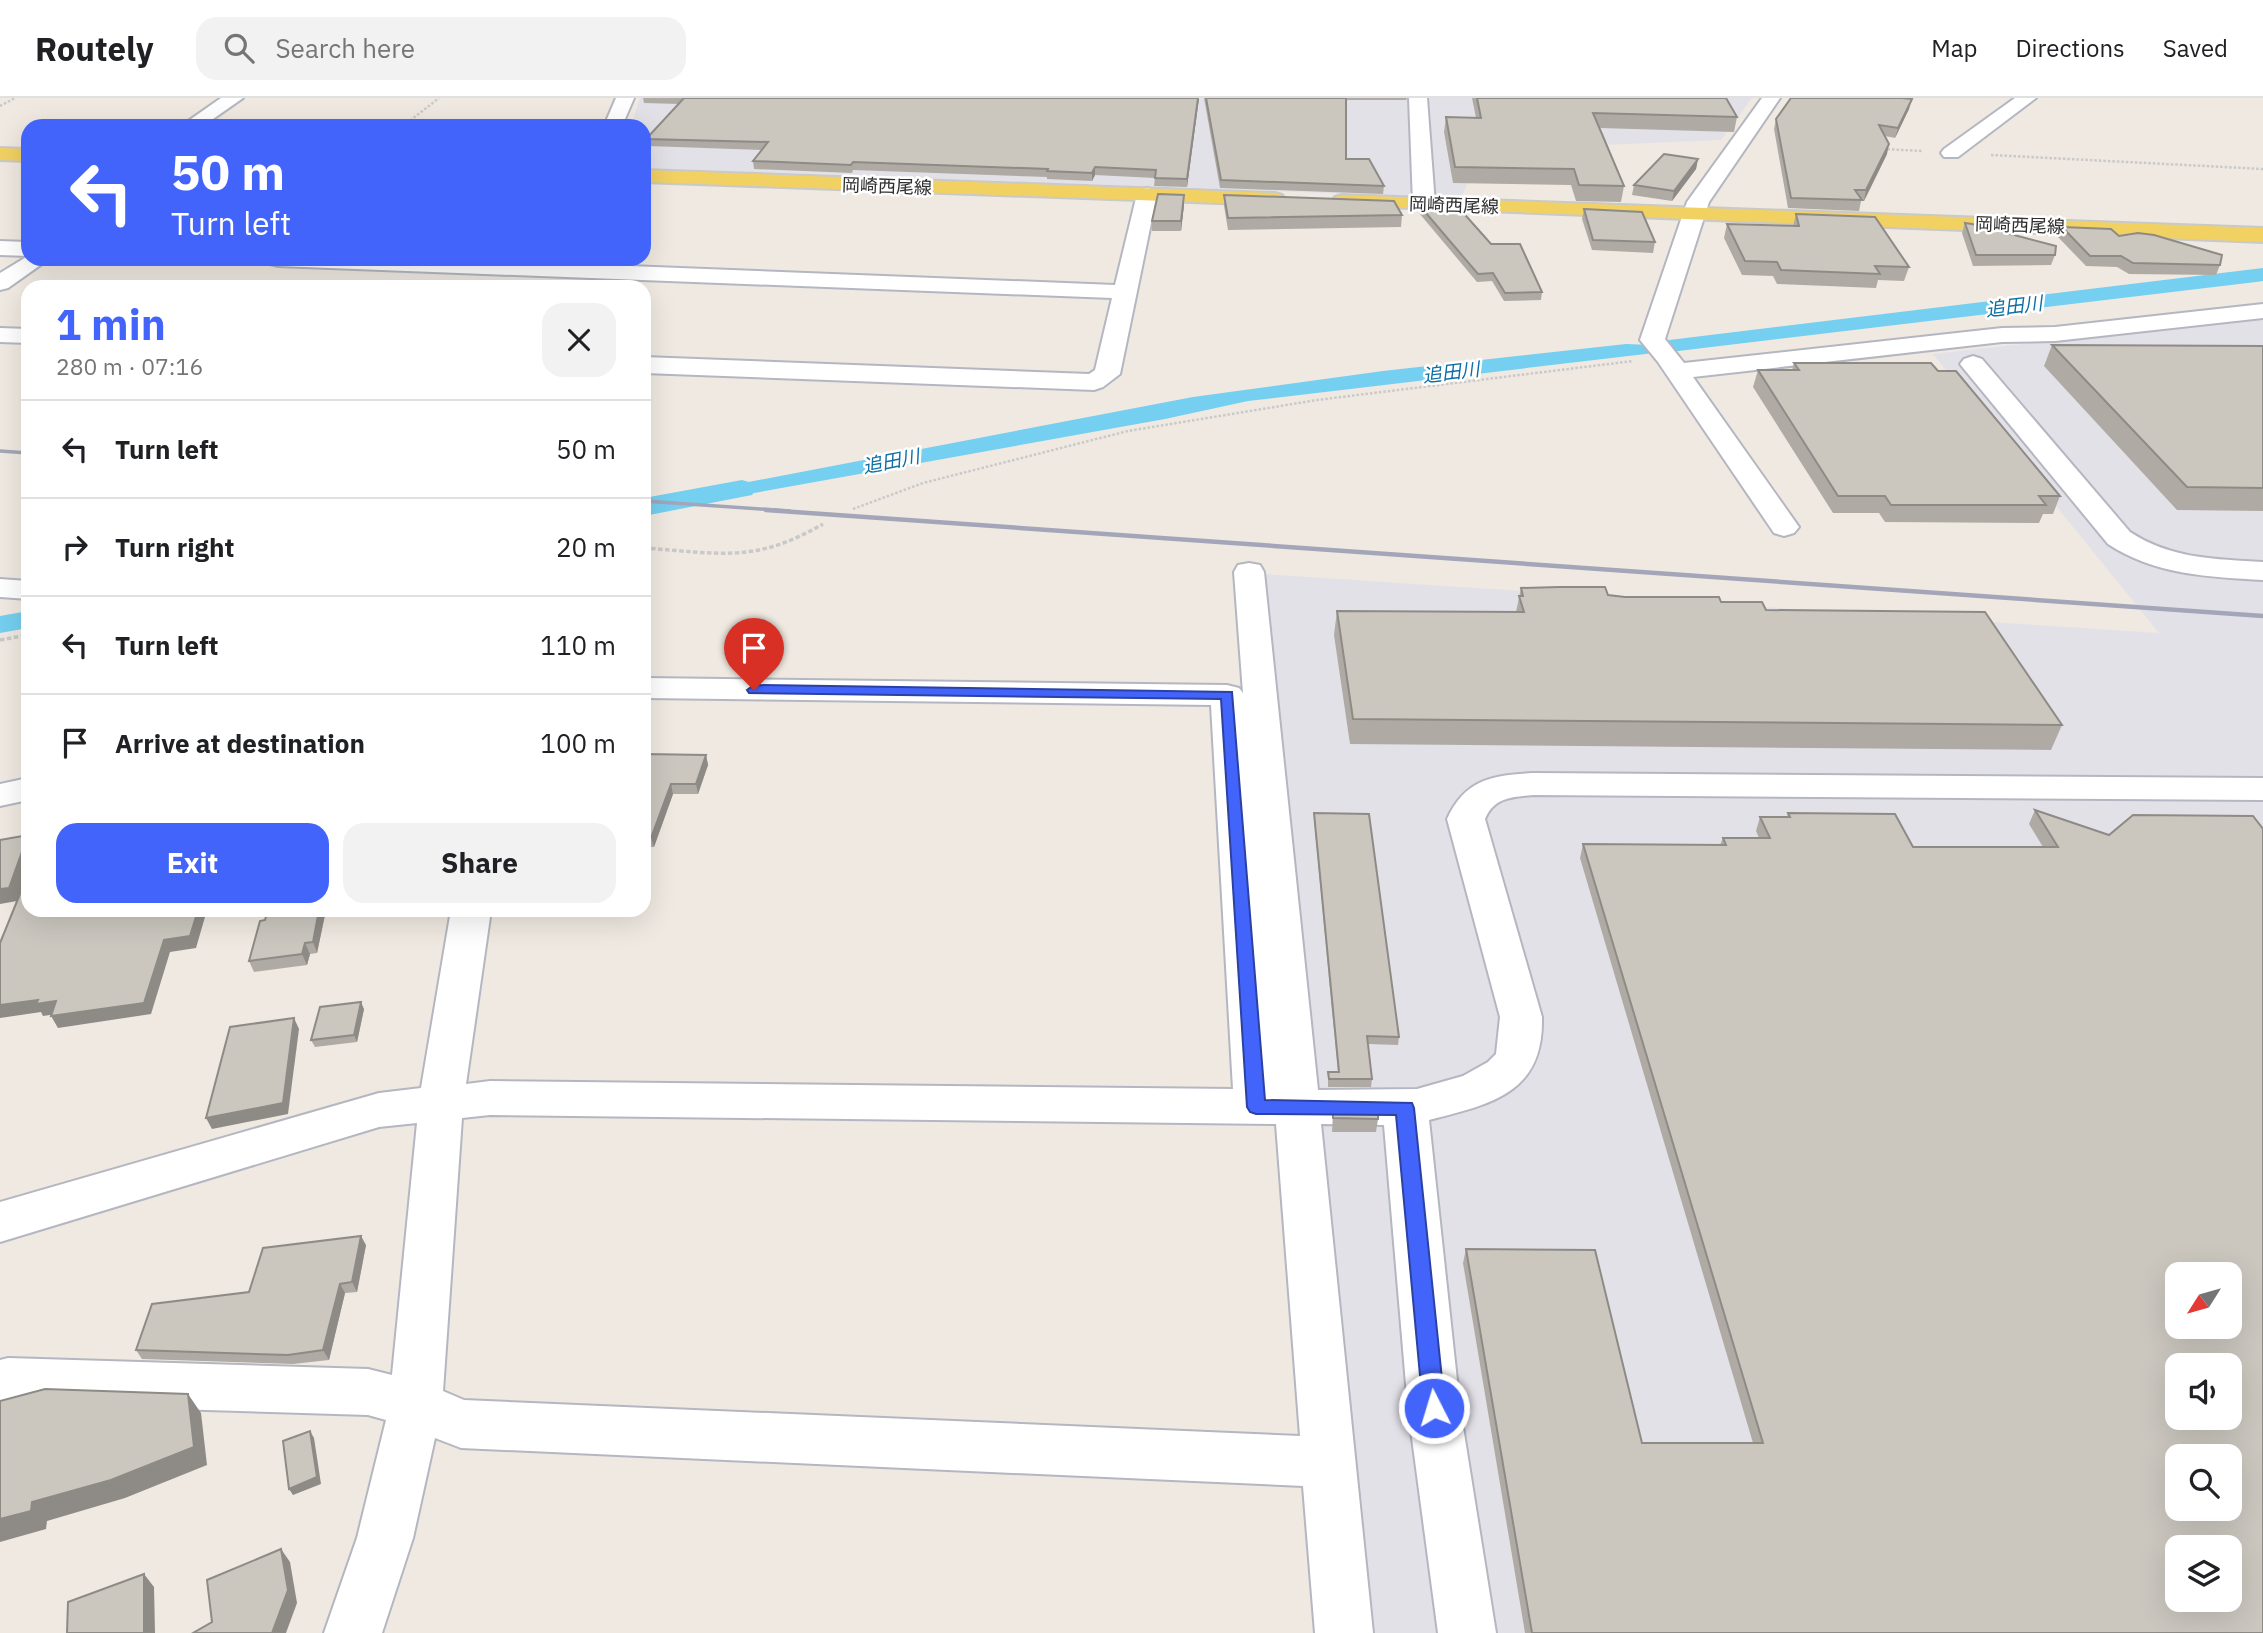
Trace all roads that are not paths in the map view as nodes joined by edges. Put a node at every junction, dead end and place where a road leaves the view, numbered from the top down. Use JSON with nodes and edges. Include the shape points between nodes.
{"nodes":[{"id":1,"x":234,"y":98,"type":"edge"},
{"id":2,"x":625,"y":98,"type":"edge"},
{"id":3,"x":1418,"y":98,"type":"edge"},
{"id":4,"x":1771,"y":98,"type":"edge"},
{"id":5,"x":2027,"y":98,"type":"edge"},
{"id":6,"x":201,"y":119,"type":"edge"},
{"id":7,"x":616,"y":119,"type":"edge"},
{"id":8,"x":1951,"y":153,"type":"road end"},
{"id":9,"x":0,"y":154,"type":"edge"},
{"id":10,"x":21,"y":155,"type":"edge"},
{"id":11,"x":651,"y":176,"type":"edge"},
{"id":12,"x":1147,"y":194,"type":"junction"},
{"id":13,"x":1300,"y":200,"type":"edge"},
{"id":14,"x":1328,"y":201,"type":"edge"},
{"id":15,"x":1424,"y":204,"type":"junction"},
{"id":16,"x":1694,"y":214,"type":"junction"},
{"id":17,"x":2263,"y":235,"type":"edge"},
{"id":18,"x":0,"y":248,"type":"edge"},
{"id":19,"x":21,"y":249,"type":"edge"},
{"id":20,"x":27,"y":266,"type":"edge"},
{"id":21,"x":435,"y":266,"type":"edge"},
{"id":22,"x":570,"y":272,"type":"edge"},
{"id":23,"x":0,"y":284,"type":"edge"},
{"id":24,"x":1127,"y":292,"type":"junction"},
{"id":25,"x":2263,"y":311,"type":"edge"},
{"id":26,"x":0,"y":335,"type":"edge"},
{"id":27,"x":21,"y":336,"type":"edge"},
{"id":28,"x":1666,"y":356,"type":"junction"},
{"id":29,"x":1973,"y":364,"type":"dead end"},
{"id":30,"x":651,"y":365,"type":"edge"},
{"id":31,"x":1784,"y":527,"type":"dead end"},
{"id":32,"x":1249,"y":572,"type":"dead end"},
{"id":33,"x":2263,"y":572,"type":"edge"},
{"id":34,"x":0,"y":588,"type":"edge"},
{"id":35,"x":21,"y":590,"type":"edge"},
{"id":36,"x":651,"y":688,"type":"edge"},
{"id":37,"x":2263,"y":789,"type":"edge"},
{"id":38,"x":21,"y":790,"type":"edge"},
{"id":39,"x":0,"y":795,"type":"edge"},
{"id":40,"x":470,"y":917,"type":"edge"},
{"id":41,"x":441,"y":1101,"type":"junction"},
{"id":42,"x":1277,"y":1107,"type":"junction"},
{"id":43,"x":1405,"y":1108,"type":"junction"},
{"id":44,"x":0,"y":1222,"type":"edge"},
{"id":45,"x":0,"y":1383,"type":"edge"},
{"id":46,"x":416,"y":1404,"type":"junction"},
{"id":47,"x":1329,"y":1462,"type":"junction"},
{"id":48,"x":353,"y":1633,"type":"edge"},
{"id":49,"x":1344,"y":1633,"type":"edge"},
{"id":50,"x":1466,"y":1633,"type":"edge"}],
"edges":[{"from":1,"to":6,"type":"street"},
{"from":2,"to":7,"type":"street"},
{"from":3,"to":15,"type":"street"},
{"from":4,"to":16,"type":"street","via":[[1702,194]]},
{"from":5,"to":8,"type":"street"},
{"from":9,"to":10,"type":"main road"},
{"from":11,"to":12,"type":"main road","name":"岡崎西尾線"},
{"from":12,"to":13,"type":"main road","name":"岡崎西尾線"},
{"from":12,"to":24,"type":"street"},
{"from":14,"to":15,"type":"main road","name":"岡崎西尾線"},
{"from":15,"to":16,"type":"main road","name":"岡崎西尾線"},
{"from":16,"to":17,"type":"main road","name":"岡崎西尾線"},
{"from":16,"to":28,"type":"street"},
{"from":18,"to":19,"type":"street"},
{"from":20,"to":23,"type":"street"},
{"from":21,"to":22,"type":"street"},
{"from":22,"to":24,"type":"street"},
{"from":24,"to":30,"type":"street","via":[[1107,374],[1094,382]]},
{"from":25,"to":28,"type":"street","via":[[2055,334]]},
{"from":26,"to":27,"type":"street"},
{"from":28,"to":31,"type":"street"},
{"from":29,"to":33,"type":"street","via":[[2119,538],[2136,552],[2177,565]]},
{"from":32,"to":42,"type":"street"},
{"from":34,"to":35,"type":"street"},
{"from":36,"to":42,"type":"street","via":[[1227,695]]},
{"from":37,"to":43,"type":"street","via":[[1533,784],[1485,793],[1471,804],[1466,819],[1521,1017],[1521,1042],[1512,1066],[1484,1085],[1436,1103]]},
{"from":38,"to":39,"type":"street"},
{"from":40,"to":41,"type":"street"},
{"from":41,"to":42,"type":"street"},
{"from":41,"to":44,"type":"street","via":[[379,1110]]},
{"from":41,"to":46,"type":"street"},
{"from":42,"to":43,"type":"street"},
{"from":42,"to":47,"type":"street"},
{"from":43,"to":50,"type":"street","via":[[1434,1408]]},
{"from":45,"to":46,"type":"street","via":[[368,1392]]},
{"from":46,"to":47,"type":"street","via":[[461,1424]]},
{"from":46,"to":48,"type":"street","via":[[385,1538]]},
{"from":47,"to":49,"type":"street"}]}
